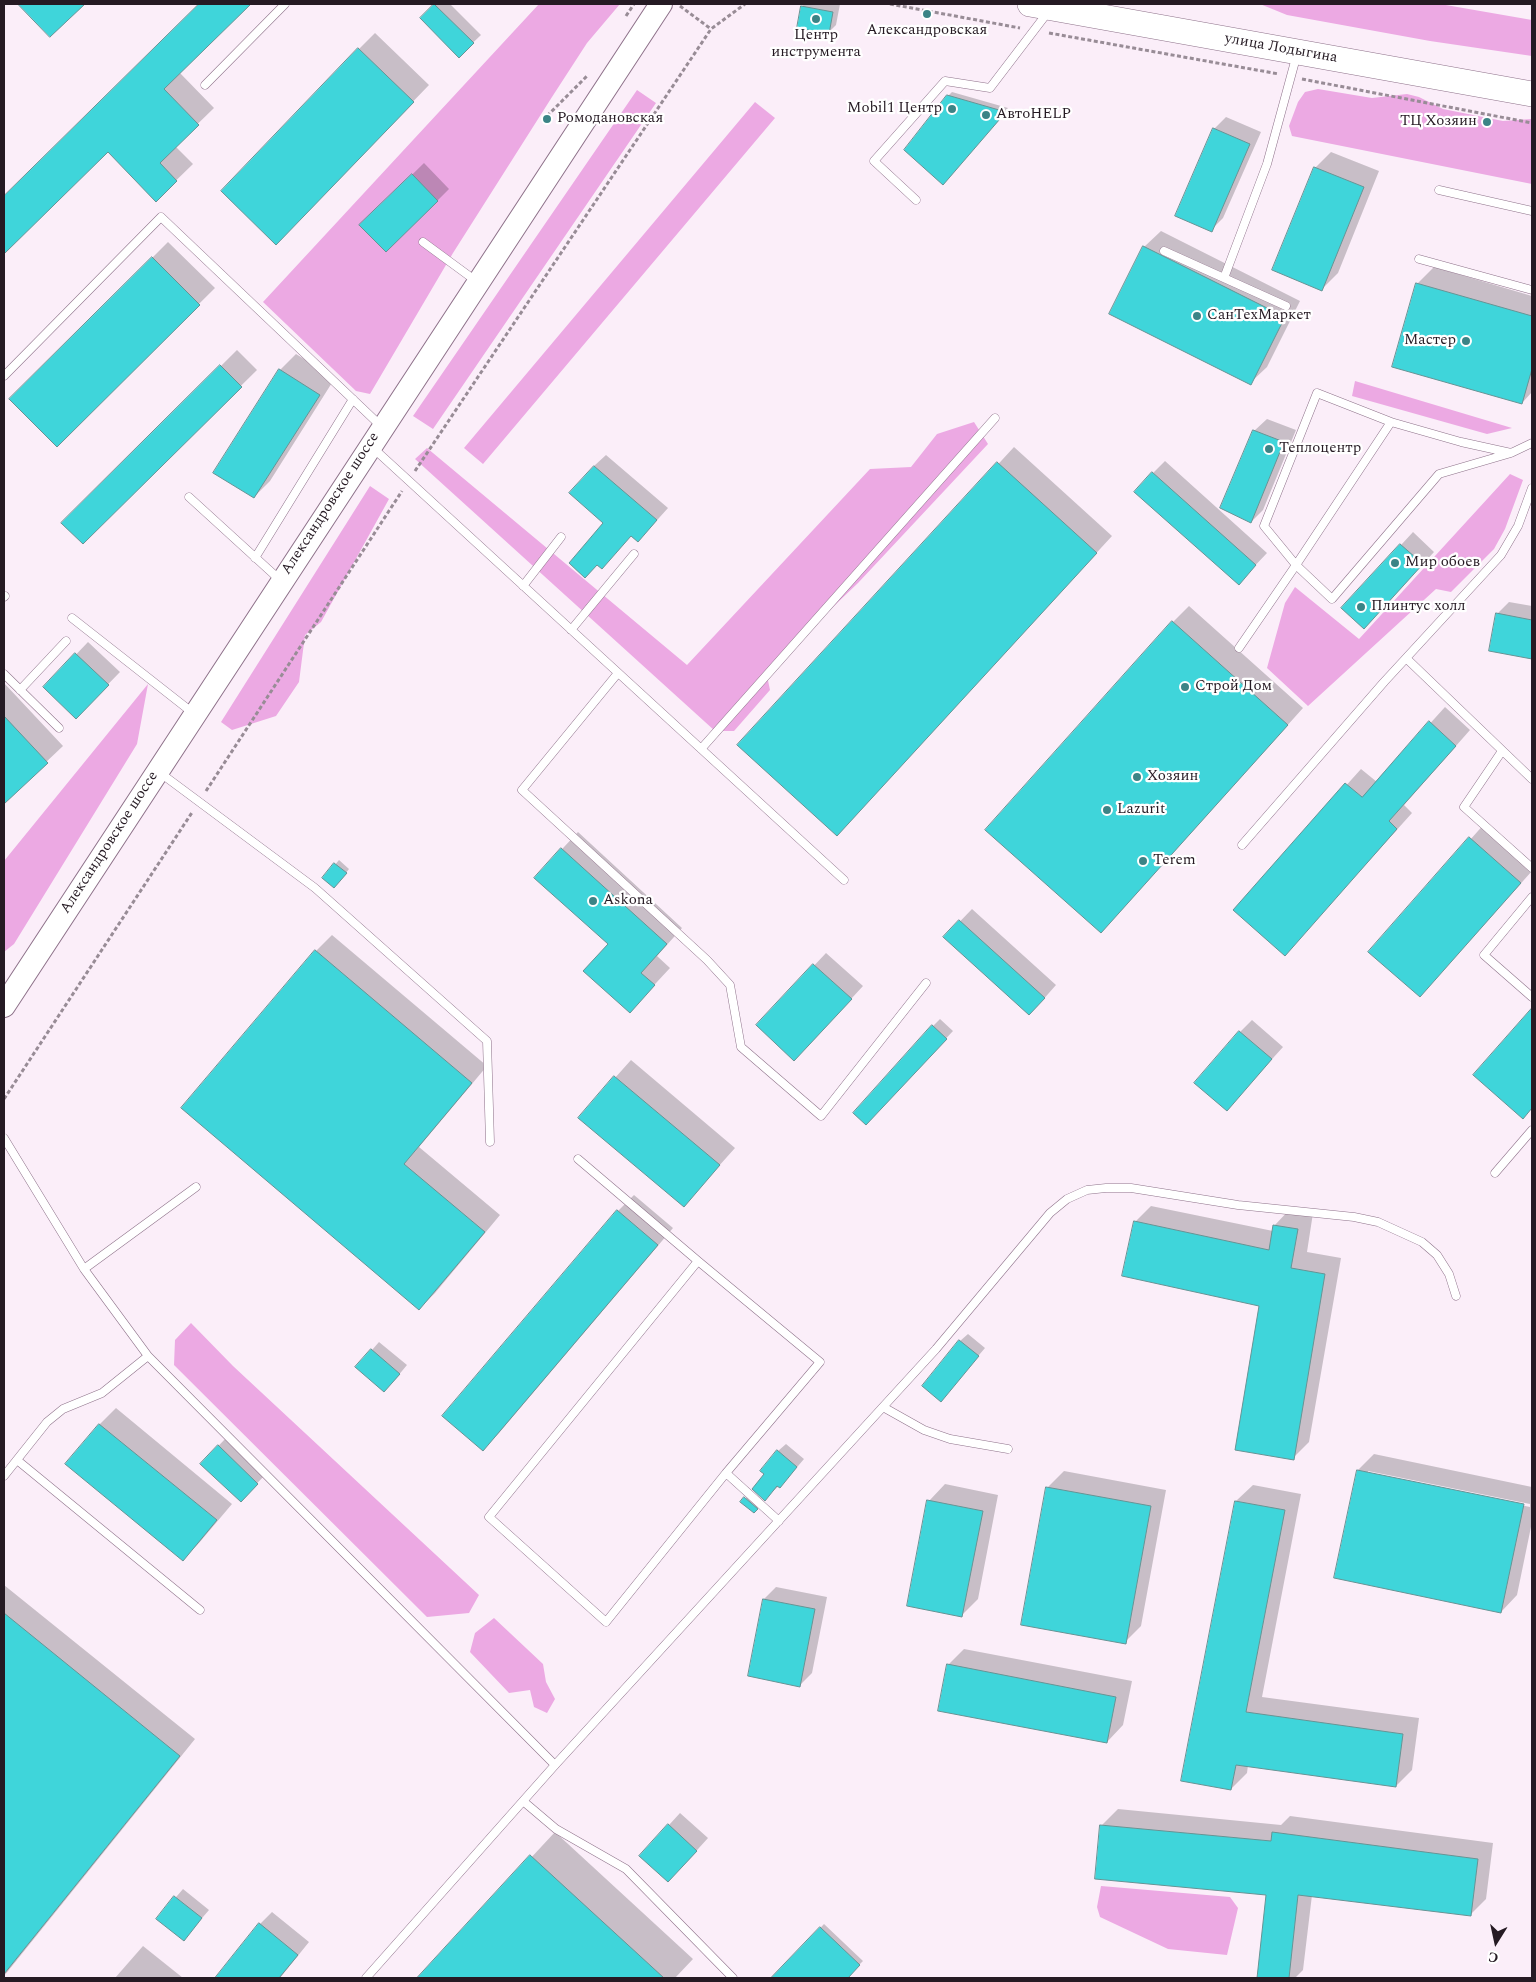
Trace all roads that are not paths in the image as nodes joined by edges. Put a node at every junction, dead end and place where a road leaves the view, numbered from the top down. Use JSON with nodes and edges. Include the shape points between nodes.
{"nodes":[{"id":1,"x":285,"y":4,"type":"edge"},
{"id":2,"x":661,"y":4,"type":"edge"},
{"id":3,"x":1040,"y":6,"type":"edge"},
{"id":4,"x":1297,"y":52,"type":"junction"},
{"id":5,"x":206,"y":85,"type":"dead end"},
{"id":6,"x":1532,"y":94,"type":"edge"},
{"id":7,"x":1439,"y":190,"type":"dead end"},
{"id":8,"x":916,"y":200,"type":"dead end"},
{"id":9,"x":1532,"y":211,"type":"edge"},
{"id":10,"x":423,"y":242,"type":"dead end"},
{"id":11,"x":1164,"y":251,"type":"dead end"},
{"id":12,"x":1419,"y":259,"type":"dead end"},
{"id":13,"x":1224,"y":278,"type":"junction"},
{"id":14,"x":477,"y":282,"type":"junction"},
{"id":15,"x":1532,"y":290,"type":"edge"},
{"id":16,"x":1286,"y":306,"type":"dead end"},
{"id":17,"x":4,"y":376,"type":"edge"},
{"id":18,"x":353,"y":399,"type":"junction"},
{"id":19,"x":995,"y":418,"type":"dead end"},
{"id":20,"x":1391,"y":422,"type":"junction"},
{"id":21,"x":376,"y":436,"type":"junction"},
{"id":22,"x":1532,"y":443,"type":"edge"},
{"id":23,"x":1511,"y":453,"type":"junction"},
{"id":24,"x":1532,"y":488,"type":"edge"},
{"id":25,"x":189,"y":497,"type":"dead end"},
{"id":26,"x":561,"y":537,"type":"dead end"},
{"id":27,"x":634,"y":554,"type":"dead end"},
{"id":28,"x":256,"y":558,"type":"junction"},
{"id":29,"x":1296,"y":565,"type":"junction"},
{"id":30,"x":281,"y":581,"type":"junction"},
{"id":31,"x":523,"y":586,"type":"junction"},
{"id":32,"x":72,"y":618,"type":"dead end"},
{"id":33,"x":571,"y":630,"type":"junction"},
{"id":34,"x":66,"y":641,"type":"dead end"},
{"id":35,"x":1238,"y":648,"type":"dead end"},
{"id":36,"x":1406,"y":658,"type":"junction"},
{"id":37,"x":618,"y":673,"type":"junction"},
{"id":38,"x":4,"y":674,"type":"edge"},
{"id":39,"x":20,"y":690,"type":"junction"},
{"id":40,"x":194,"y":714,"type":"junction"},
{"id":41,"x":59,"y":728,"type":"dead end"},
{"id":42,"x":701,"y":749,"type":"junction"},
{"id":43,"x":1502,"y":751,"type":"junction"},
{"id":44,"x":158,"y":770,"type":"junction"},
{"id":45,"x":1532,"y":779,"type":"edge"},
{"id":46,"x":1242,"y":845,"type":"dead end"},
{"id":47,"x":1532,"y":868,"type":"edge"},
{"id":48,"x":844,"y":880,"type":"dead end"},
{"id":49,"x":1532,"y":897,"type":"edge"},
{"id":50,"x":926,"y":983,"type":"dead end"},
{"id":51,"x":1532,"y":997,"type":"edge"},
{"id":52,"x":4,"y":1006,"type":"edge"},
{"id":53,"x":1532,"y":1130,"type":"edge"},
{"id":54,"x":4,"y":1138,"type":"edge"},
{"id":55,"x":490,"y":1142,"type":"dead end"},
{"id":56,"x":578,"y":1159,"type":"dead end"},
{"id":57,"x":1495,"y":1173,"type":"dead end"},
{"id":58,"x":196,"y":1187,"type":"dead end"},
{"id":59,"x":698,"y":1261,"type":"junction"},
{"id":60,"x":84,"y":1269,"type":"junction"},
{"id":61,"x":1456,"y":1296,"type":"dead end"},
{"id":62,"x":148,"y":1356,"type":"junction"},
{"id":63,"x":883,"y":1407,"type":"junction"},
{"id":64,"x":1008,"y":1449,"type":"dead end"},
{"id":65,"x":17,"y":1460,"type":"junction"},
{"id":66,"x":726,"y":1473,"type":"junction"},
{"id":67,"x":4,"y":1476,"type":"edge"},
{"id":68,"x":779,"y":1521,"type":"junction"},
{"id":69,"x":200,"y":1610,"type":"dead end"},
{"id":70,"x":555,"y":1765,"type":"junction"},
{"id":71,"x":523,"y":1801,"type":"junction"},
{"id":72,"x":366,"y":1978,"type":"edge"},
{"id":73,"x":733,"y":1978,"type":"edge"}],
"edges":[{"from":1,"to":5,"type":"lane"},
{"from":2,"to":14,"type":"main road","name":"Александровское шоссе"},
{"from":3,"to":4,"type":"main road","name":"улица Лодыгина"},
{"from":3,"to":8,"type":"lane","via":[[1034,30],[990,88],[945,80],[874,161]]},
{"from":4,"to":6,"type":"main road","name":"улица Лодыгина"},
{"from":4,"to":13,"type":"lane","via":[[1267,164]]},
{"from":7,"to":9,"type":"lane"},
{"from":10,"to":14,"type":"lane"},
{"from":11,"to":13,"type":"lane"},
{"from":12,"to":15,"type":"lane"},
{"from":13,"to":16,"type":"lane"},
{"from":14,"to":21,"type":"main road","name":"Александровское шоссе"},
{"from":17,"to":18,"type":"lane","via":[[161,217]]},
{"from":18,"to":21,"type":"lane"},
{"from":18,"to":28,"type":"lane"},
{"from":19,"to":42,"type":"lane"},
{"from":20,"to":23,"type":"lane"},
{"from":20,"to":29,"type":"lane"},
{"from":20,"to":29,"type":"lane","via":[[1317,393],[1264,526]]},
{"from":21,"to":30,"type":"main road","name":"Александровское шоссе"},
{"from":21,"to":31,"type":"lane","via":[[409,481]]},
{"from":22,"to":23,"type":"lane"},
{"from":23,"to":29,"type":"lane","via":[[1439,474],[1332,599]]},
{"from":24,"to":36,"type":"lane","via":[[1518,526],[1501,555]]},
{"from":25,"to":28,"type":"lane"},
{"from":26,"to":31,"type":"lane"},
{"from":27,"to":33,"type":"lane"},
{"from":28,"to":30,"type":"lane"},
{"from":29,"to":35,"type":"lane"},
{"from":30,"to":40,"type":"main road","name":"Александровское шоссе"},
{"from":31,"to":33,"type":"lane"},
{"from":32,"to":40,"type":"lane"},
{"from":33,"to":37,"type":"lane"},
{"from":34,"to":39,"type":"lane"},
{"from":36,"to":43,"type":"lane"},
{"from":36,"to":46,"type":"lane"},
{"from":37,"to":42,"type":"lane"},
{"from":37,"to":50,"type":"lane","via":[[522,790],[730,985],[742,1047],[821,1116]]},
{"from":38,"to":39,"type":"lane"},
{"from":39,"to":41,"type":"lane"},
{"from":40,"to":44,"type":"main road","name":"Александровское шоссе"},
{"from":42,"to":48,"type":"lane"},
{"from":43,"to":45,"type":"lane"},
{"from":43,"to":47,"type":"lane","via":[[1464,807]]},
{"from":44,"to":52,"type":"main road","name":"Александровское шоссе"},
{"from":44,"to":55,"type":"lane","via":[[315,888],[487,1041]]},
{"from":49,"to":51,"type":"lane","via":[[1484,955]]},
{"from":53,"to":57,"type":"lane"},
{"from":54,"to":60,"type":"lane"},
{"from":56,"to":59,"type":"lane"},
{"from":58,"to":60,"type":"lane"},
{"from":59,"to":66,"type":"lane","via":[[820,1362]]},
{"from":59,"to":66,"type":"lane","via":[[489,1517],[606,1622]]},
{"from":60,"to":62,"type":"lane"},
{"from":61,"to":63,"type":"lane","via":[[1449,1274],[1437,1255],[1422,1242],[1378,1222],[1131,1188],[1088,1190],[1067,1199],[1050,1214]]},
{"from":62,"to":65,"type":"lane","via":[[102,1393],[63,1409],[47,1422]]},
{"from":62,"to":70,"type":"lane"},
{"from":63,"to":64,"type":"lane","via":[[924,1430],[950,1439]]},
{"from":63,"to":68,"type":"lane"},
{"from":65,"to":67,"type":"lane"},
{"from":65,"to":69,"type":"lane"},
{"from":66,"to":68,"type":"lane"},
{"from":68,"to":70,"type":"lane"},
{"from":70,"to":71,"type":"lane"},
{"from":71,"to":72,"type":"lane"},
{"from":71,"to":73,"type":"lane","via":[[556,1829],[626,1869]]}]}
